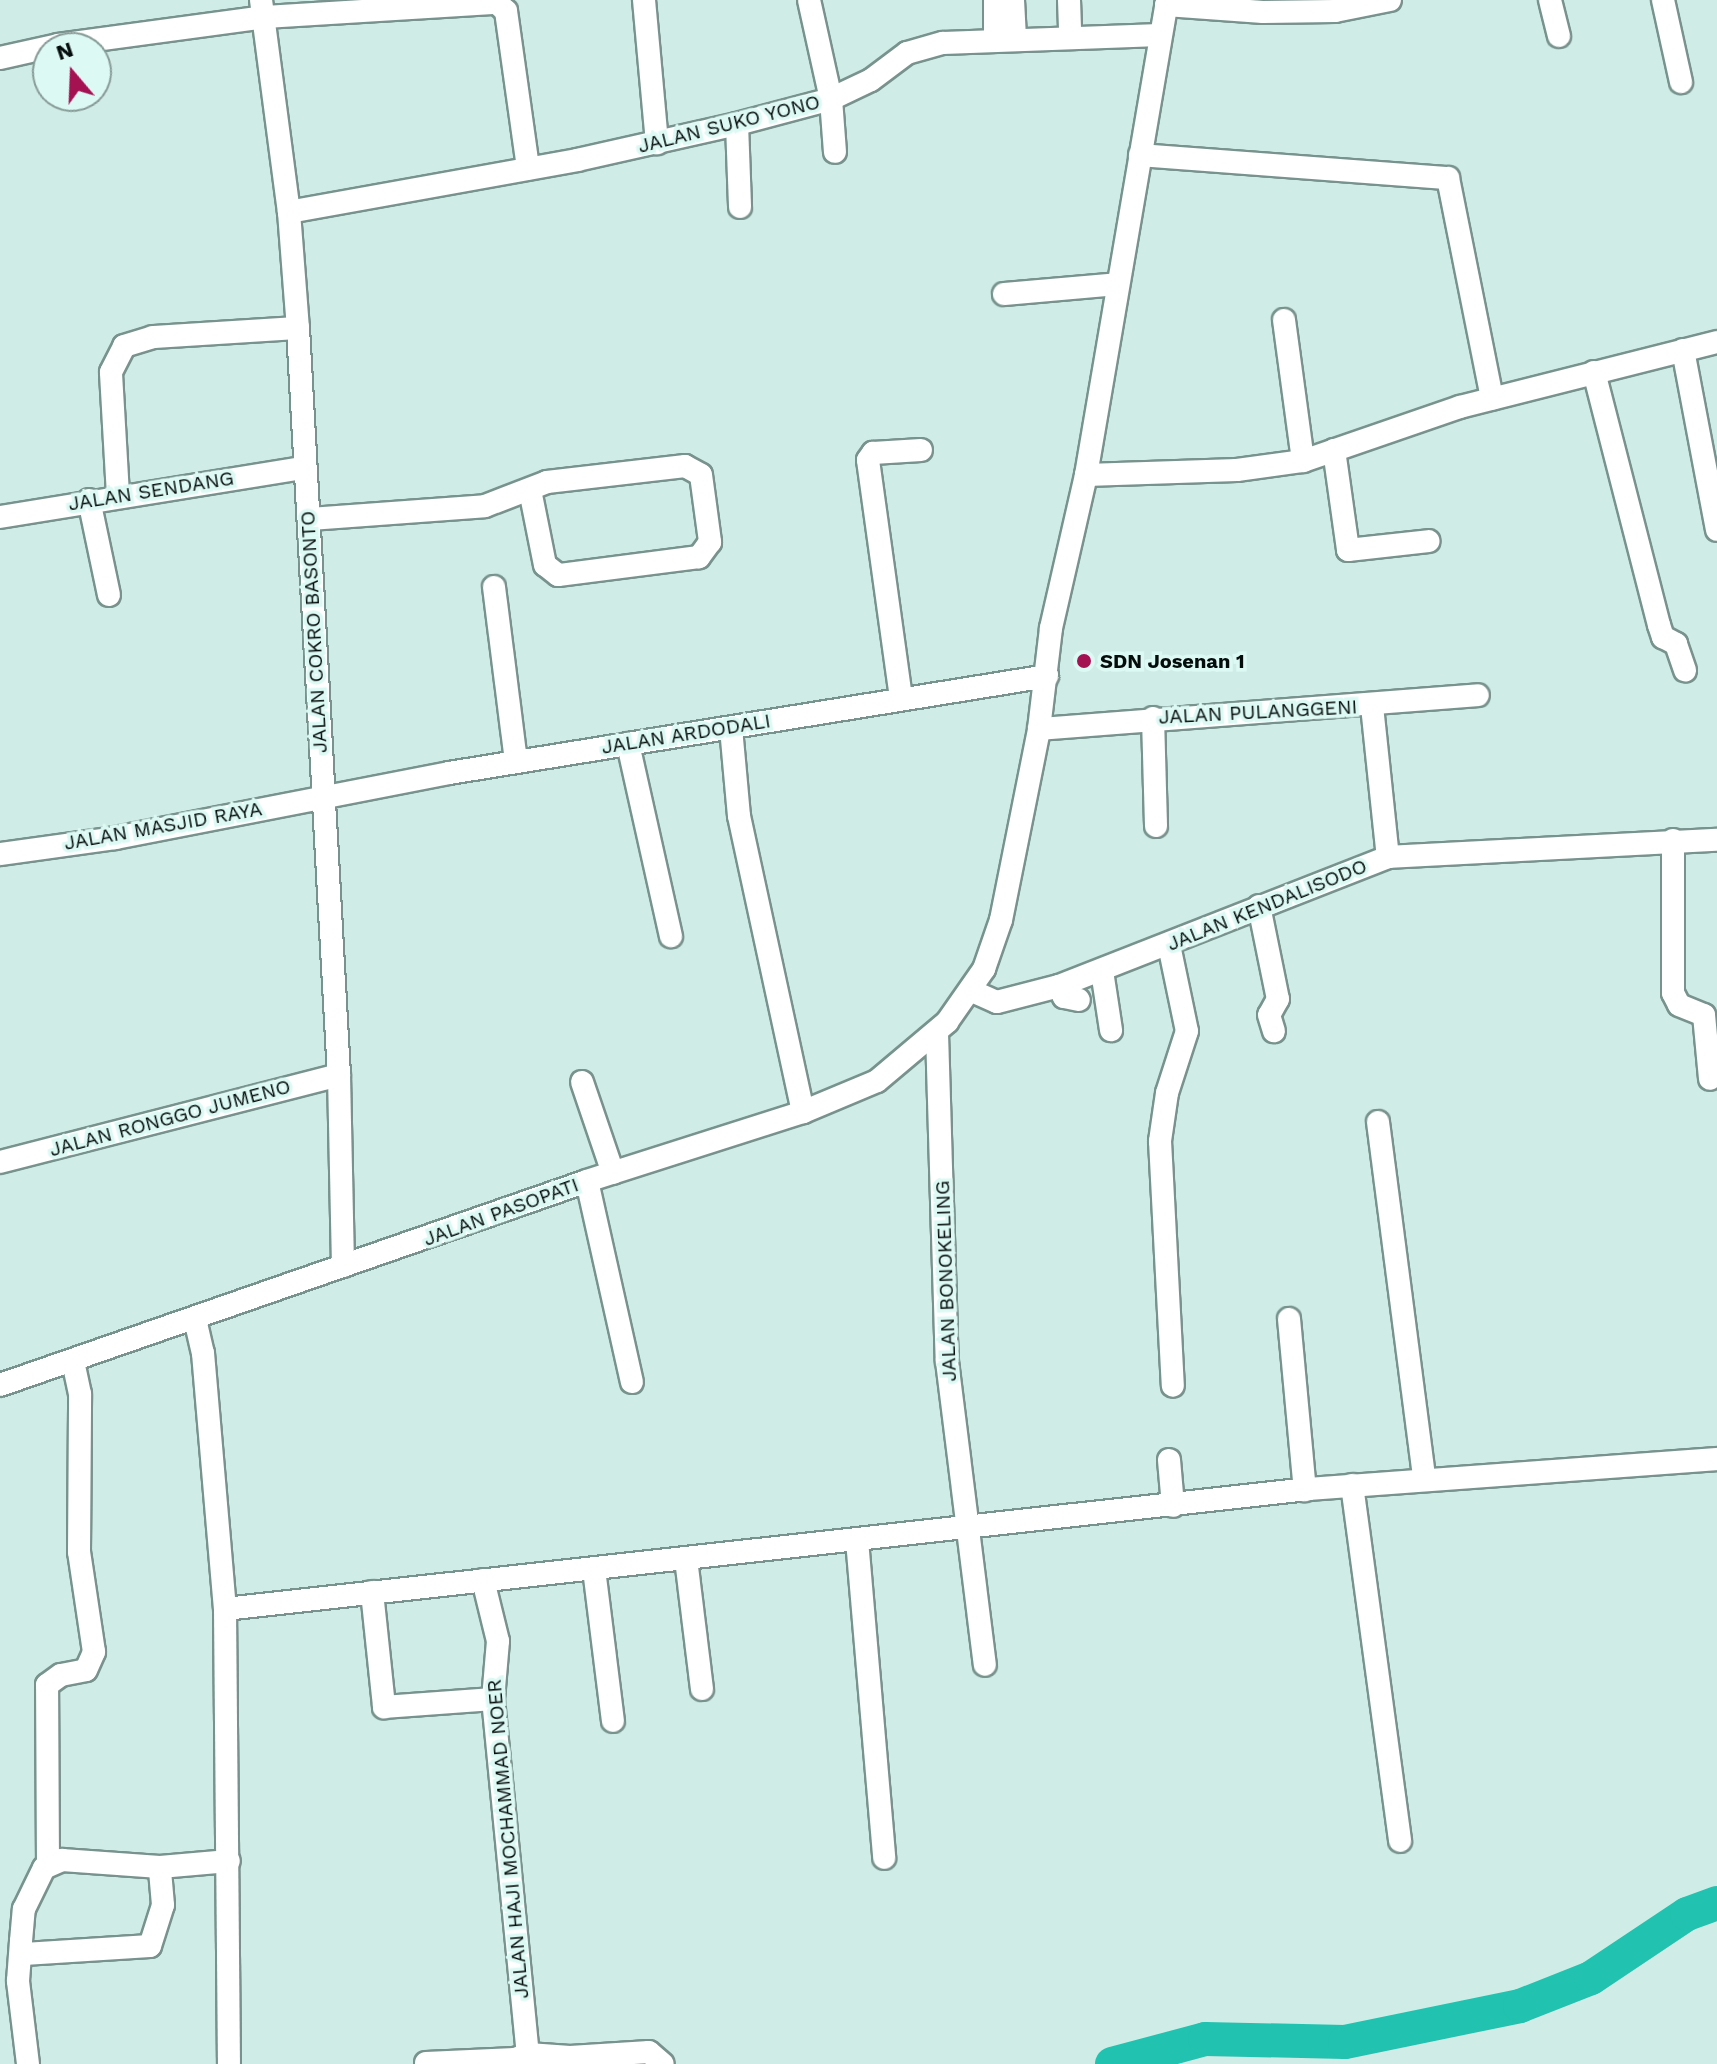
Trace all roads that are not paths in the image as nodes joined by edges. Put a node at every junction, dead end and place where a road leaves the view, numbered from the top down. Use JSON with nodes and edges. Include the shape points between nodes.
{"nodes":[{"id":1,"x":644,"y":0,"type":"edge"},
{"id":2,"x":809,"y":0,"type":"edge"},
{"id":3,"x":995,"y":0,"type":"edge"},
{"id":4,"x":1013,"y":0,"type":"edge"},
{"id":5,"x":1069,"y":0,"type":"edge"},
{"id":6,"x":1390,"y":0,"type":"edge"},
{"id":7,"x":1550,"y":0,"type":"edge"},
{"id":8,"x":1663,"y":0,"type":"edge"},
{"id":9,"x":1167,"y":2,"type":"edge"},
{"id":10,"x":263,"y":9,"type":"edge"},
{"id":11,"x":1160,"y":35,"type":"junction"},
{"id":12,"x":1070,"y":36,"type":"junction"},
{"id":13,"x":1559,"y":36,"type":"dead end"},
{"id":14,"x":1005,"y":38,"type":"junction"},
{"id":15,"x":0,"y":58,"type":"edge"},
{"id":16,"x":1681,"y":82,"type":"dead end"},
{"id":17,"x":831,"y":99,"type":"junction"},
{"id":18,"x":737,"y":124,"type":"junction"},
{"id":19,"x":657,"y":143,"type":"junction"},
{"id":20,"x":835,"y":152,"type":"dead end"},
{"id":21,"x":1140,"y":155,"type":"junction"},
{"id":22,"x":528,"y":168,"type":"junction"},
{"id":23,"x":740,"y":207,"type":"dead end"},
{"id":24,"x":289,"y":212,"type":"junction"},
{"id":25,"x":1118,"y":284,"type":"junction"},
{"id":26,"x":1004,"y":294,"type":"dead end"},
{"id":27,"x":1284,"y":320,"type":"dead end"},
{"id":28,"x":298,"y":328,"type":"junction"},
{"id":29,"x":1717,"y":342,"type":"edge"},
{"id":30,"x":1683,"y":350,"type":"junction"},
{"id":31,"x":1594,"y":372,"type":"junction"},
{"id":32,"x":1492,"y":399,"type":"junction"},
{"id":33,"x":921,"y":450,"type":"dead end"},
{"id":34,"x":1334,"y":450,"type":"junction"},
{"id":35,"x":1303,"y":461,"type":"junction"},
{"id":36,"x":303,"y":468,"type":"junction"},
{"id":37,"x":1086,"y":475,"type":"junction"},
{"id":38,"x":530,"y":490,"type":"junction"},
{"id":39,"x":118,"y":495,"type":"junction"},
{"id":40,"x":89,"y":500,"type":"junction"},
{"id":41,"x":0,"y":517,"type":"edge"},
{"id":42,"x":310,"y":519,"type":"junction"},
{"id":43,"x":1717,"y":530,"type":"edge"},
{"id":44,"x":1429,"y":541,"type":"dead end"},
{"id":45,"x":494,"y":587,"type":"dead end"},
{"id":46,"x":109,"y":595,"type":"dead end"},
{"id":47,"x":1685,"y":670,"type":"dead end"},
{"id":48,"x":1047,"y":676,"type":"junction"},
{"id":49,"x":1478,"y":695,"type":"dead end"},
{"id":50,"x":901,"y":698,"type":"junction"},
{"id":51,"x":1372,"y":706,"type":"junction"},
{"id":52,"x":1153,"y":718,"type":"junction"},
{"id":53,"x":731,"y":728,"type":"junction"},
{"id":54,"x":1039,"y":729,"type":"junction"},
{"id":55,"x":628,"y":744,"type":"junction"},
{"id":56,"x":516,"y":762,"type":"junction"},
{"id":57,"x":325,"y":795,"type":"junction"},
{"id":58,"x":1156,"y":826,"type":"dead end"},
{"id":59,"x":1673,"y":840,"type":"junction"},
{"id":60,"x":1717,"y":840,"type":"edge"},
{"id":61,"x":0,"y":854,"type":"edge"},
{"id":62,"x":1388,"y":857,"type":"junction"},
{"id":63,"x":1259,"y":906,"type":"junction"},
{"id":64,"x":671,"y":936,"type":"dead end"},
{"id":65,"x":1169,"y":945,"type":"junction"},
{"id":66,"x":1102,"y":971,"type":"junction"},
{"id":67,"x":1059,"y":986,"type":"junction"},
{"id":68,"x":972,"y":991,"type":"junction"},
{"id":69,"x":1079,"y":1000,"type":"dead end"},
{"id":70,"x":1111,"y":1030,"type":"dead end"},
{"id":71,"x":1274,"y":1031,"type":"dead end"},
{"id":72,"x":937,"y":1033,"type":"junction"},
{"id":73,"x":339,"y":1075,"type":"junction"},
{"id":74,"x":1710,"y":1079,"type":"dead end"},
{"id":75,"x":582,"y":1082,"type":"dead end"},
{"id":76,"x":803,"y":1112,"type":"junction"},
{"id":77,"x":1378,"y":1122,"type":"dead end"},
{"id":78,"x":0,"y":1162,"type":"edge"},
{"id":79,"x":613,"y":1173,"type":"junction"},
{"id":80,"x":587,"y":1181,"type":"junction"},
{"id":81,"x":343,"y":1266,"type":"junction"},
{"id":82,"x":195,"y":1319,"type":"junction"},
{"id":83,"x":1289,"y":1319,"type":"dead end"},
{"id":84,"x":73,"y":1361,"type":"junction"},
{"id":85,"x":632,"y":1382,"type":"dead end"},
{"id":86,"x":0,"y":1385,"type":"edge"},
{"id":87,"x":1173,"y":1386,"type":"dead end"},
{"id":88,"x":1717,"y":1459,"type":"edge"},
{"id":89,"x":1169,"y":1460,"type":"dead end"},
{"id":90,"x":1424,"y":1478,"type":"junction"},
{"id":91,"x":1352,"y":1485,"type":"junction"},
{"id":92,"x":1305,"y":1490,"type":"junction"},
{"id":93,"x":1173,"y":1506,"type":"junction"},
{"id":94,"x":965,"y":1528,"type":"junction"},
{"id":95,"x":857,"y":1540,"type":"junction"},
{"id":96,"x":686,"y":1559,"type":"junction"},
{"id":97,"x":594,"y":1569,"type":"junction"},
{"id":98,"x":483,"y":1580,"type":"junction"},
{"id":99,"x":372,"y":1592,"type":"junction"},
{"id":100,"x":225,"y":1609,"type":"junction"},
{"id":101,"x":985,"y":1665,"type":"dead end"},
{"id":102,"x":702,"y":1689,"type":"dead end"},
{"id":103,"x":493,"y":1699,"type":"junction"},
{"id":104,"x":613,"y":1721,"type":"dead end"},
{"id":105,"x":1400,"y":1841,"type":"dead end"},
{"id":106,"x":884,"y":1858,"type":"dead end"},
{"id":107,"x":229,"y":1861,"type":"junction"},
{"id":108,"x":48,"y":1865,"type":"junction"},
{"id":109,"x":160,"y":1867,"type":"junction"},
{"id":110,"x":15,"y":1960,"type":"edge"},
{"id":111,"x":528,"y":2054,"type":"junction"},
{"id":112,"x":571,"y":2060,"type":"edge"},
{"id":113,"x":426,"y":2063,"type":"edge"},
{"id":114,"x":28,"y":2064,"type":"edge"},
{"id":115,"x":229,"y":2064,"type":"edge"},
{"id":116,"x":663,"y":2064,"type":"edge"}],
"edges":[{"from":1,"to":19,"type":"street"},
{"from":2,"to":17,"type":"street"},
{"from":3,"to":14,"type":"street"},
{"from":4,"to":14,"type":"street"},
{"from":5,"to":12,"type":"street"},
{"from":6,"to":9,"type":"street","via":[[1335,11],[1263,12]]},
{"from":7,"to":13,"type":"street"},
{"from":8,"to":16,"type":"street"},
{"from":9,"to":11,"type":"street","name":"JALAN PASOPATI"},
{"from":10,"to":15,"type":"street"},
{"from":10,"to":22,"type":"street","via":[[504,5]]},
{"from":10,"to":24,"type":"street","name":"JALAN COKRO BASONTO"},
{"from":11,"to":12,"type":"street","name":"JALAN SUKO YONO"},
{"from":11,"to":21,"type":"street","name":"JALAN PASOPATI"},
{"from":12,"to":14,"type":"street","name":"JALAN SUKO YONO"},
{"from":14,"to":17,"type":"street","name":"JALAN SUKO YONO","via":[[907,53],[871,80]]},
{"from":17,"to":18,"type":"street","name":"JALAN SUKO YONO"},
{"from":17,"to":20,"type":"street"},
{"from":18,"to":19,"type":"street","name":"JALAN SUKO YONO"},
{"from":18,"to":23,"type":"street"},
{"from":19,"to":22,"type":"street","name":"JALAN SUKO YONO"},
{"from":21,"to":25,"type":"street","name":"JALAN PASOPATI"},
{"from":21,"to":32,"type":"street","via":[[1448,178]]},
{"from":22,"to":24,"type":"street","name":"JALAN SUKO YONO"},
{"from":24,"to":28,"type":"street","name":"JALAN COKRO BASONTO"},
{"from":25,"to":26,"type":"street"},
{"from":25,"to":37,"type":"street","name":"JALAN PASOPATI"},
{"from":27,"to":35,"type":"street"},
{"from":28,"to":36,"type":"street","name":"JALAN COKRO BASONTO"},
{"from":28,"to":39,"type":"street","via":[[153,337],[124,346],[111,372]]},
{"from":29,"to":30,"type":"street"},
{"from":30,"to":31,"type":"street"},
{"from":30,"to":43,"type":"street"},
{"from":31,"to":32,"type":"street"},
{"from":31,"to":47,"type":"street","via":[[1659,625],[1663,637],[1676,644]]},
{"from":32,"to":34,"type":"street"},
{"from":33,"to":50,"type":"street","via":[[873,453],[868,460]]},
{"from":34,"to":35,"type":"street"},
{"from":34,"to":44,"type":"street","via":[[1348,550]]},
{"from":35,"to":37,"type":"street","via":[[1237,470]]},
{"from":36,"to":39,"type":"street","name":"JALAN SENDANG"},
{"from":36,"to":42,"type":"street","name":"JALAN COKRO BASONTO"},
{"from":37,"to":48,"type":"street","name":"JALAN PASOPATI","via":[[1051,628]]},
{"from":38,"to":38,"type":"street","via":[[547,482],[695,468],[701,475],[710,542],[699,557],[558,575],[545,565]]},
{"from":38,"to":42,"type":"street","via":[[485,506]]},
{"from":39,"to":40,"type":"street","name":"JALAN SENDANG"},
{"from":40,"to":41,"type":"street","name":"JALAN SENDANG"},
{"from":40,"to":46,"type":"street"},
{"from":42,"to":57,"type":"street","name":"JALAN COKRO BASONTO","via":[[316,724]]},
{"from":45,"to":56,"type":"street"},
{"from":48,"to":50,"type":"street","name":"JALAN ARDODALI"},
{"from":48,"to":54,"type":"street","name":"JALAN PASOPATI"},
{"from":49,"to":51,"type":"street","name":"JALAN PULANGGENI"},
{"from":50,"to":53,"type":"street","name":"JALAN ARDODALI"},
{"from":51,"to":52,"type":"street","name":"JALAN PULANGGENI"},
{"from":51,"to":62,"type":"street"},
{"from":52,"to":54,"type":"street","name":"JALAN PULANGGENI"},
{"from":52,"to":58,"type":"street"},
{"from":53,"to":55,"type":"street","name":"JALAN ARDODALI"},
{"from":53,"to":76,"type":"street","via":[[739,816]]},
{"from":54,"to":68,"type":"street","name":"JALAN PASOPATI","via":[[1001,920]]},
{"from":55,"to":56,"type":"street","name":"JALAN ARDODALI"},
{"from":55,"to":64,"type":"street"},
{"from":56,"to":57,"type":"street","name":"JALAN ARDODALI"},
{"from":57,"to":61,"type":"street","name":"JALAN MASJID RAYA","via":[[115,838]]},
{"from":57,"to":73,"type":"street","name":"JALAN COKRO BASONTO"},
{"from":59,"to":60,"type":"street","name":"JALAN KENDALISODO"},
{"from":59,"to":62,"type":"street","name":"JALAN KENDALISODO"},
{"from":59,"to":74,"type":"street","via":[[1673,993],[1679,1005],[1704,1015]]},
{"from":62,"to":63,"type":"street","name":"JALAN KENDALISODO"},
{"from":63,"to":65,"type":"street","name":"JALAN KENDALISODO"},
{"from":63,"to":71,"type":"street","via":[[1278,999],[1269,1015]]},
{"from":65,"to":66,"type":"street","name":"JALAN KENDALISODO"},
{"from":65,"to":87,"type":"street","via":[[1187,1031],[1167,1093],[1160,1141]]},
{"from":66,"to":67,"type":"street","name":"JALAN KENDALISODO"},
{"from":66,"to":70,"type":"street"},
{"from":67,"to":68,"type":"street","name":"JALAN KENDALISODO","via":[[997,1002]]},
{"from":67,"to":69,"type":"street","via":[[1064,997]]},
{"from":68,"to":72,"type":"street","name":"JALAN PASOPATI"},
{"from":72,"to":76,"type":"street","name":"JALAN PASOPATI","via":[[877,1081]]},
{"from":72,"to":94,"type":"street","name":"JALAN BONOKELING","via":[[947,1361]]},
{"from":73,"to":78,"type":"street","name":"JALAN RONGGO JUMENO"},
{"from":73,"to":81,"type":"street","name":"JALAN COKRO BASONTO"},
{"from":75,"to":79,"type":"street"},
{"from":76,"to":79,"type":"street","name":"JALAN PASOPATI"},
{"from":77,"to":90,"type":"street"},
{"from":79,"to":80,"type":"street","name":"JALAN PASOPATI"},
{"from":80,"to":81,"type":"street","name":"JALAN PASOPATI"},
{"from":80,"to":85,"type":"street"},
{"from":81,"to":82,"type":"street","name":"JALAN PASOPATI"},
{"from":82,"to":84,"type":"street","name":"JALAN PASOPATI"},
{"from":82,"to":100,"type":"street","via":[[203,1353]]},
{"from":83,"to":92,"type":"street"},
{"from":84,"to":86,"type":"street","name":"JALAN PASOPATI"},
{"from":84,"to":108,"type":"street","via":[[80,1394],[79,1552],[94,1652],[86,1670],[61,1675],[47,1685]]},
{"from":88,"to":90,"type":"street"},
{"from":89,"to":93,"type":"street"},
{"from":90,"to":91,"type":"street"},
{"from":91,"to":92,"type":"street"},
{"from":91,"to":105,"type":"street"},
{"from":92,"to":93,"type":"street"},
{"from":93,"to":94,"type":"street"},
{"from":94,"to":95,"type":"street"},
{"from":94,"to":101,"type":"street","name":"JALAN BONOKELING"},
{"from":95,"to":96,"type":"street"},
{"from":95,"to":106,"type":"street"},
{"from":96,"to":97,"type":"street"},
{"from":96,"to":102,"type":"street"},
{"from":97,"to":98,"type":"street"},
{"from":97,"to":104,"type":"street"},
{"from":98,"to":99,"type":"street"},
{"from":98,"to":103,"type":"street","name":"JALAN HAJI MOCHAMMAD NOER","via":[[498,1641]]},
{"from":99,"to":100,"type":"street"},
{"from":99,"to":103,"type":"street","via":[[384,1707]]},
{"from":100,"to":107,"type":"street"},
{"from":103,"to":111,"type":"street","name":"JALAN HAJI MOCHAMMAD NOER"},
{"from":107,"to":109,"type":"street"},
{"from":107,"to":115,"type":"street"},
{"from":108,"to":109,"type":"street","via":[[62,1860]]},
{"from":108,"to":110,"type":"street","via":[[24,1909]]},
{"from":109,"to":110,"type":"street","via":[[163,1905],[150,1946]]},
{"from":110,"to":114,"type":"street"},
{"from":111,"to":112,"type":"street"},
{"from":111,"to":113,"type":"street"},
{"from":112,"to":116,"type":"street","via":[[649,2052]]}]}
